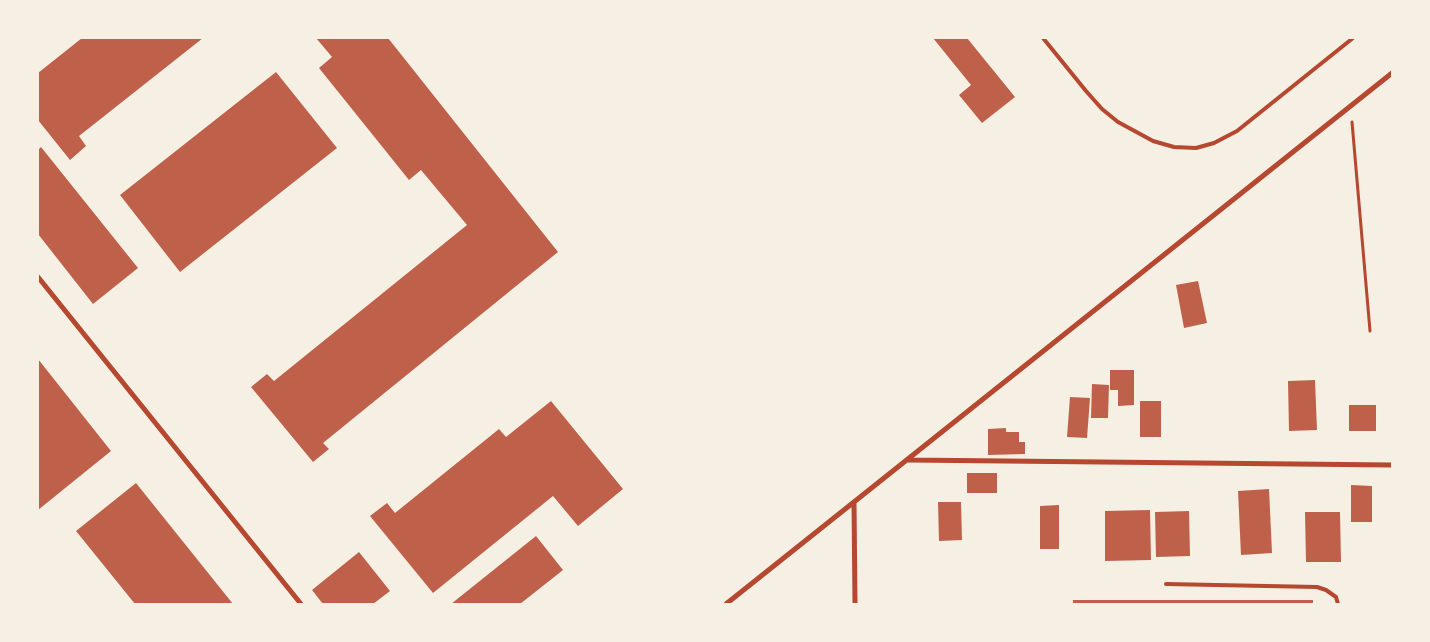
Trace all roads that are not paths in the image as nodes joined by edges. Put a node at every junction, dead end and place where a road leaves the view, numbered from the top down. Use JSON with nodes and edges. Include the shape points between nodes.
{"nodes":[{"id":1,"x":1043,"y":38,"type":"edge"},
{"id":2,"x":1353,"y":38,"type":"edge"},
{"id":3,"x":1392,"y":73,"type":"edge"},
{"id":4,"x":38,"y":277,"type":"edge"},
{"id":5,"x":908,"y":460,"type":"junction"},
{"id":6,"x":1392,"y":465,"type":"edge"},
{"id":7,"x":854,"y":502,"type":"junction"},
{"id":8,"x":1166,"y":584,"type":"dead end"},
{"id":9,"x":301,"y":604,"type":"edge"},
{"id":10,"x":726,"y":604,"type":"edge"},
{"id":11,"x":855,"y":604,"type":"edge"},
{"id":12,"x":1338,"y":604,"type":"edge"}],
"edges":[{"from":1,"to":2,"type":"lane","via":[[1102,109],[1118,122],[1153,141],[1174,147],[1196,148],[1237,131]]},
{"from":3,"to":5,"type":"street"},
{"from":4,"to":9,"type":"street"},
{"from":5,"to":6,"type":"street"},
{"from":5,"to":7,"type":"street"},
{"from":7,"to":10,"type":"street"},
{"from":7,"to":11,"type":"street"},
{"from":8,"to":12,"type":"lane","via":[[1317,587],[1336,597]]}]}
